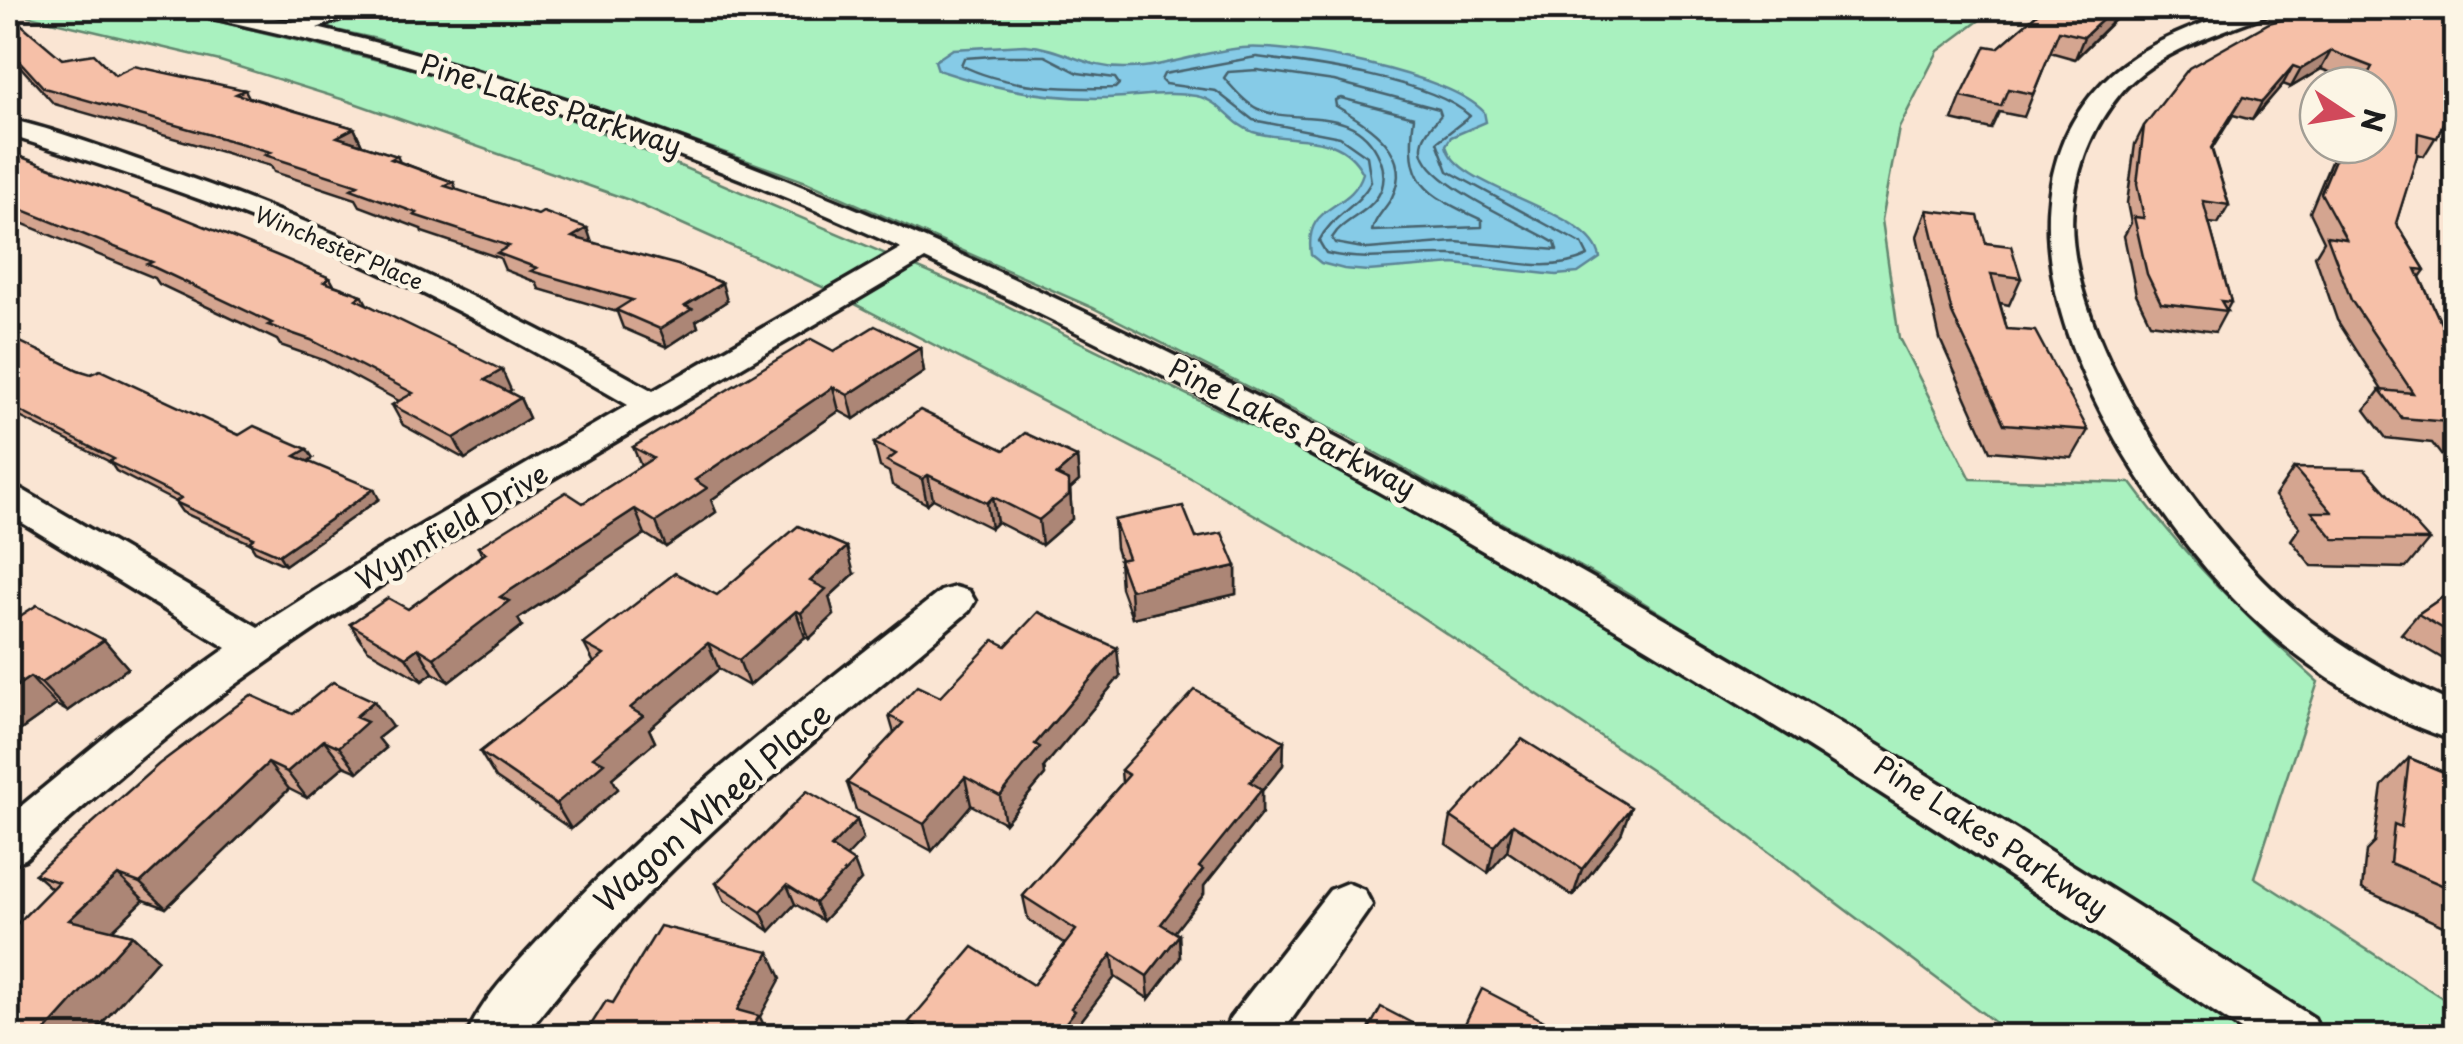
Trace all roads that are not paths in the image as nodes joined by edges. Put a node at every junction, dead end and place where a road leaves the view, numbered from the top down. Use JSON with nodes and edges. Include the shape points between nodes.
{"nodes":[{"id":1,"x":201,"y":8,"type":"edge"},
{"id":2,"x":348,"y":8,"type":"edge"},
{"id":3,"x":2263,"y":8,"type":"edge"},
{"id":4,"x":293,"y":29,"type":"junction"},
{"id":5,"x":8,"y":127,"type":"edge"},
{"id":6,"x":922,"y":248,"type":"junction"},
{"id":7,"x":654,"y":406,"type":"junction"},
{"id":8,"x":8,"y":498,"type":"edge"},
{"id":9,"x":955,"y":601,"type":"dead end"},
{"id":10,"x":259,"y":647,"type":"junction"},
{"id":11,"x":2456,"y":724,"type":"edge"},
{"id":12,"x":8,"y":845,"type":"edge"},
{"id":13,"x":1347,"y":905,"type":"dead end"},
{"id":14,"x":493,"y":1036,"type":"edge"},
{"id":15,"x":1249,"y":1036,"type":"edge"},
{"id":16,"x":2295,"y":1036,"type":"edge"}],
"edges":[{"from":1,"to":4,"type":"street","name":"Pine Lakes Parkway"},
{"from":2,"to":4,"type":"street"},
{"from":3,"to":11,"type":"street","via":[[2151,54],[2106,92],[2079,132],[2059,187],[2057,238],[2066,284],[2116,408],[2214,550],[2312,644]]},
{"from":4,"to":6,"type":"street","name":"Pine Lakes Parkway","via":[[464,75],[704,154]]},
{"from":5,"to":7,"type":"street","name":"Winchester Place","via":[[330,240]]},
{"from":6,"to":7,"type":"street","name":"Wynnfield Drive"},
{"from":6,"to":16,"type":"street","name":"Pine Lakes Parkway","via":[[1268,414],[1554,569],[1889,772]]},
{"from":7,"to":10,"type":"street","name":"Wynnfield Drive"},
{"from":8,"to":10,"type":"street"},
{"from":9,"to":14,"type":"street","name":"Wagon Wheel Place","via":[[633,870]]},
{"from":10,"to":12,"type":"street","name":"Wynnfield Drive","via":[[163,716]]},
{"from":13,"to":15,"type":"street"}]}
